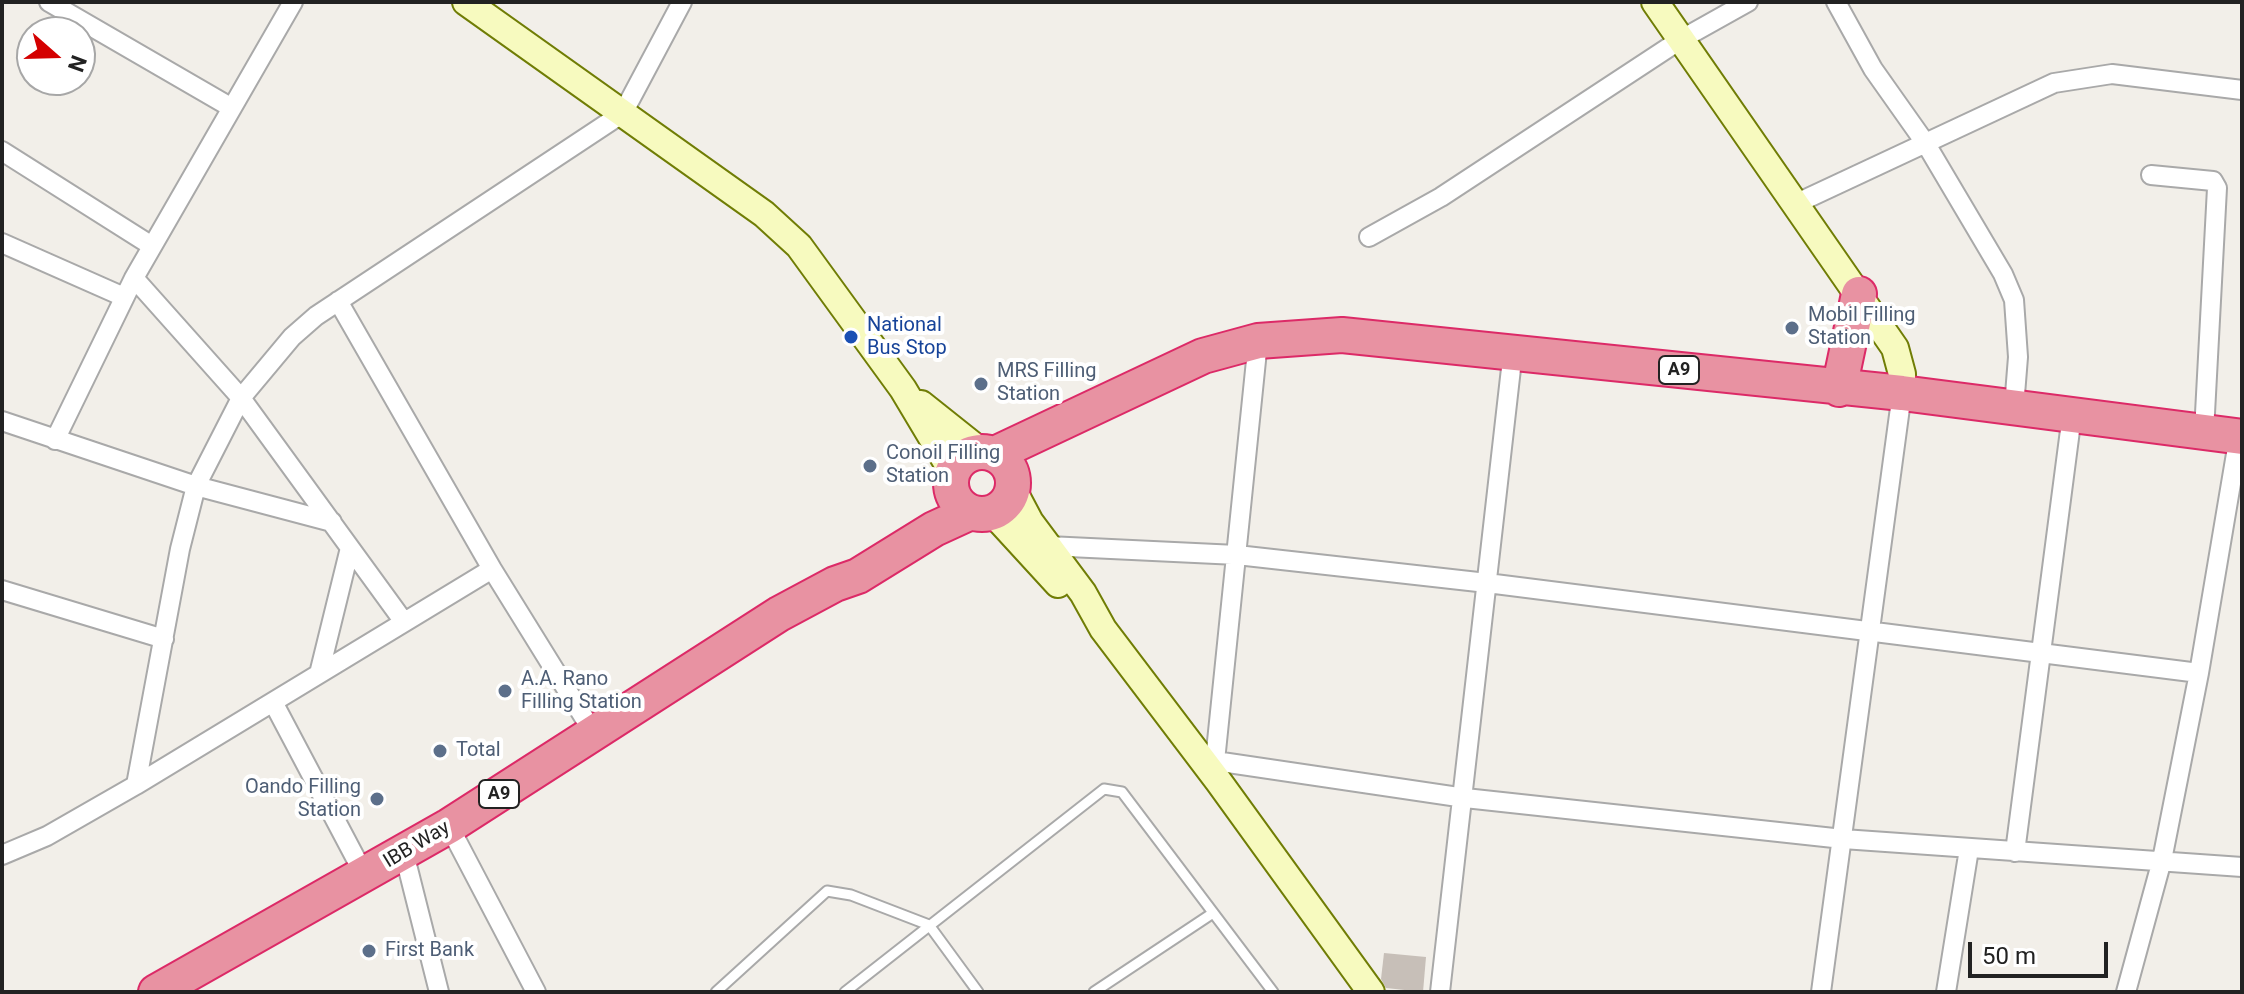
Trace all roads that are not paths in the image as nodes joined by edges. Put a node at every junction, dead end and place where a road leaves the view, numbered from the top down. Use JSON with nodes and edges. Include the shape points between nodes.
{"nodes":[{"id":1,"x":49,"y":2,"type":"edge"},
{"id":2,"x":293,"y":2,"type":"edge"},
{"id":3,"x":466,"y":2,"type":"edge"},
{"id":4,"x":682,"y":2,"type":"edge"},
{"id":5,"x":1655,"y":2,"type":"edge"},
{"id":6,"x":1748,"y":2,"type":"edge"},
{"id":7,"x":1836,"y":2,"type":"edge"},
{"id":8,"x":1680,"y":40,"type":"junction"},
{"id":9,"x":2242,"y":90,"type":"edge"},
{"id":10,"x":232,"y":108,"type":"junction"},
{"id":11,"x":623,"y":113,"type":"junction"},
{"id":12,"x":1926,"y":144,"type":"junction"},
{"id":13,"x":2,"y":151,"type":"edge"},
{"id":14,"x":2151,"y":175,"type":"dead end"},
{"id":15,"x":1793,"y":205,"type":"junction"},
{"id":16,"x":1369,"y":237,"type":"dead end"},
{"id":17,"x":2,"y":243,"type":"edge"},
{"id":18,"x":152,"y":246,"type":"junction"},
{"id":19,"x":134,"y":278,"type":"junction"},
{"id":20,"x":1859,"y":294,"type":"junction"},
{"id":21,"x":124,"y":297,"type":"junction"},
{"id":22,"x":338,"y":301,"type":"junction"},
{"id":23,"x":1258,"y":341,"type":"junction"},
{"id":24,"x":1513,"y":351,"type":"junction"},
{"id":25,"x":1839,"y":389,"type":"junction"},
{"id":26,"x":1902,"y":393,"type":"junction"},
{"id":27,"x":241,"y":398,"type":"junction"},
{"id":28,"x":2014,"y":407,"type":"junction"},
{"id":29,"x":2072,"y":415,"type":"junction"},
{"id":30,"x":2,"y":421,"type":"edge"},
{"id":31,"x":2204,"y":432,"type":"junction"},
{"id":32,"x":2241,"y":436,"type":"edge"},
{"id":33,"x":55,"y":440,"type":"junction"},
{"id":34,"x":983,"y":481,"type":"junction"},
{"id":35,"x":196,"y":486,"type":"junction"},
{"id":36,"x":332,"y":522,"type":"junction"},
{"id":37,"x":1048,"y":546,"type":"junction"},
{"id":38,"x":350,"y":548,"type":"junction"},
{"id":39,"x":1237,"y":555,"type":"junction"},
{"id":40,"x":492,"y":569,"type":"junction"},
{"id":41,"x":1487,"y":583,"type":"junction"},
{"id":42,"x":2,"y":590,"type":"edge"},
{"id":43,"x":404,"y":622,"type":"junction"},
{"id":44,"x":1103,"y":629,"type":"junction"},
{"id":45,"x":1868,"y":634,"type":"junction"},
{"id":46,"x":164,"y":639,"type":"junction"},
{"id":47,"x":2041,"y":652,"type":"junction"},
{"id":48,"x":2199,"y":673,"type":"junction"},
{"id":49,"x":319,"y":674,"type":"junction"},
{"id":50,"x":273,"y":702,"type":"junction"},
{"id":51,"x":593,"y":732,"type":"junction"},
{"id":52,"x":1217,"y":772,"type":"junction"},
{"id":53,"x":136,"y":785,"type":"junction"},
{"id":54,"x":1465,"y":798,"type":"junction"},
{"id":55,"x":449,"y":826,"type":"junction"},
{"id":56,"x":1843,"y":839,"type":"junction"},
{"id":57,"x":1969,"y":849,"type":"junction"},
{"id":58,"x":2015,"y":852,"type":"junction"},
{"id":59,"x":404,"y":853,"type":"junction"},
{"id":60,"x":2,"y":855,"type":"edge"},
{"id":61,"x":2162,"y":860,"type":"junction"},
{"id":62,"x":2242,"y":867,"type":"edge"},
{"id":63,"x":365,"y":876,"type":"junction"},
{"id":64,"x":1213,"y":913,"type":"junction"},
{"id":65,"x":929,"y":925,"type":"junction"},
{"id":66,"x":156,"y":992,"type":"edge"},
{"id":67,"x":439,"y":992,"type":"edge"},
{"id":68,"x":536,"y":992,"type":"edge"},
{"id":69,"x":716,"y":992,"type":"edge"},
{"id":70,"x":845,"y":992,"type":"edge"},
{"id":71,"x":978,"y":992,"type":"edge"},
{"id":72,"x":1094,"y":992,"type":"edge"},
{"id":73,"x":1273,"y":992,"type":"edge"},
{"id":74,"x":1371,"y":992,"type":"edge"},
{"id":75,"x":1440,"y":992,"type":"edge"},
{"id":76,"x":1821,"y":992,"type":"edge"},
{"id":77,"x":1946,"y":992,"type":"edge"},
{"id":78,"x":2126,"y":992,"type":"edge"}],
"edges":[{"from":1,"to":10,"type":"street"},
{"from":2,"to":10,"type":"street"},
{"from":3,"to":11,"type":"street"},
{"from":4,"to":11,"type":"street"},
{"from":5,"to":8,"type":"street"},
{"from":6,"to":8,"type":"street"},
{"from":7,"to":12,"type":"street","via":[[1873,69]]},
{"from":8,"to":15,"type":"street"},
{"from":8,"to":16,"type":"street","via":[[1441,197]]},
{"from":9,"to":12,"type":"street","via":[[2112,74],[2080,77],[2054,83]]},
{"from":10,"to":18,"type":"street"},
{"from":11,"to":22,"type":"street"},
{"from":11,"to":34,"type":"street","via":[[764,214],[799,246],[903,389]]},
{"from":12,"to":15,"type":"street"},
{"from":12,"to":28,"type":"street","via":[[2014,300]]},
{"from":13,"to":18,"type":"street"},
{"from":14,"to":31,"type":"street","via":[[2213,181],[2217,188]]},
{"from":15,"to":20,"type":"street"},
{"from":17,"to":21,"type":"street"},
{"from":18,"to":19,"type":"street"},
{"from":19,"to":21,"type":"street"},
{"from":19,"to":27,"type":"street"},
{"from":20,"to":25,"type":"highway"},
{"from":20,"to":26,"type":"street","via":[[1895,348]]},
{"from":21,"to":33,"type":"street"},
{"from":22,"to":27,"type":"street","via":[[292,337]]},
{"from":22,"to":40,"type":"street"},
{"from":23,"to":24,"type":"highway","number":"A9","via":[[1342,335]]},
{"from":23,"to":34,"type":"highway","number":"A9","via":[[1203,356],[1126,394]]},
{"from":23,"to":39,"type":"street"},
{"from":24,"to":25,"type":"highway","number":"A9"},
{"from":24,"to":41,"type":"street"},
{"from":25,"to":26,"type":"highway","number":"A9"},
{"from":26,"to":28,"type":"highway","number":"A9"},
{"from":26,"to":45,"type":"street"},
{"from":27,"to":35,"type":"street"},
{"from":27,"to":36,"type":"street"},
{"from":28,"to":29,"type":"highway","number":"A9"},
{"from":29,"to":31,"type":"highway","number":"A9"},
{"from":29,"to":47,"type":"street"},
{"from":30,"to":33,"type":"street"},
{"from":31,"to":32,"type":"highway","number":"A9"},
{"from":32,"to":48,"type":"street"},
{"from":33,"to":35,"type":"street"},
{"from":34,"to":37,"type":"street"},
{"from":34,"to":44,"type":"street","via":[[1074,604]]},
{"from":34,"to":51,"type":"highway","name":"IBB Way","number":"A9","via":[[860,558],[835,584]]},
{"from":35,"to":36,"type":"street"},
{"from":35,"to":46,"type":"street"},
{"from":36,"to":38,"type":"street"},
{"from":37,"to":39,"type":"street"},
{"from":37,"to":44,"type":"street"},
{"from":38,"to":43,"type":"street"},
{"from":38,"to":49,"type":"street"},
{"from":39,"to":41,"type":"street"},
{"from":39,"to":52,"type":"street"},
{"from":40,"to":43,"type":"street"},
{"from":40,"to":51,"type":"street"},
{"from":41,"to":45,"type":"street"},
{"from":41,"to":54,"type":"street"},
{"from":42,"to":46,"type":"street"},
{"from":43,"to":49,"type":"street"},
{"from":44,"to":52,"type":"street"},
{"from":45,"to":47,"type":"street"},
{"from":45,"to":56,"type":"street"},
{"from":46,"to":53,"type":"street"},
{"from":47,"to":48,"type":"street"},
{"from":47,"to":58,"type":"street"},
{"from":48,"to":61,"type":"street"},
{"from":49,"to":50,"type":"street"},
{"from":50,"to":53,"type":"street"},
{"from":50,"to":63,"type":"street"},
{"from":51,"to":55,"type":"highway","name":"IBB Way","number":"A9"},
{"from":52,"to":54,"type":"street"},
{"from":52,"to":74,"type":"street"},
{"from":53,"to":60,"type":"street"},
{"from":54,"to":56,"type":"street"},
{"from":54,"to":75,"type":"street"},
{"from":55,"to":59,"type":"highway","name":"IBB Way","number":"A9"},
{"from":55,"to":68,"type":"street"},
{"from":56,"to":57,"type":"street"},
{"from":56,"to":76,"type":"street"},
{"from":57,"to":58,"type":"street"},
{"from":57,"to":77,"type":"street"},
{"from":58,"to":61,"type":"street"},
{"from":59,"to":63,"type":"highway","name":"IBB Way","number":"A9"},
{"from":59,"to":67,"type":"street"},
{"from":61,"to":62,"type":"street"},
{"from":61,"to":78,"type":"street"},
{"from":63,"to":66,"type":"highway","name":"IBB Way","number":"A9"},
{"from":64,"to":65,"type":"lane","via":[[1122,792],[1104,789]]},
{"from":64,"to":72,"type":"lane"},
{"from":64,"to":73,"type":"lane"},
{"from":65,"to":69,"type":"lane","via":[[827,891]]},
{"from":65,"to":70,"type":"lane"},
{"from":65,"to":71,"type":"lane"}]}
